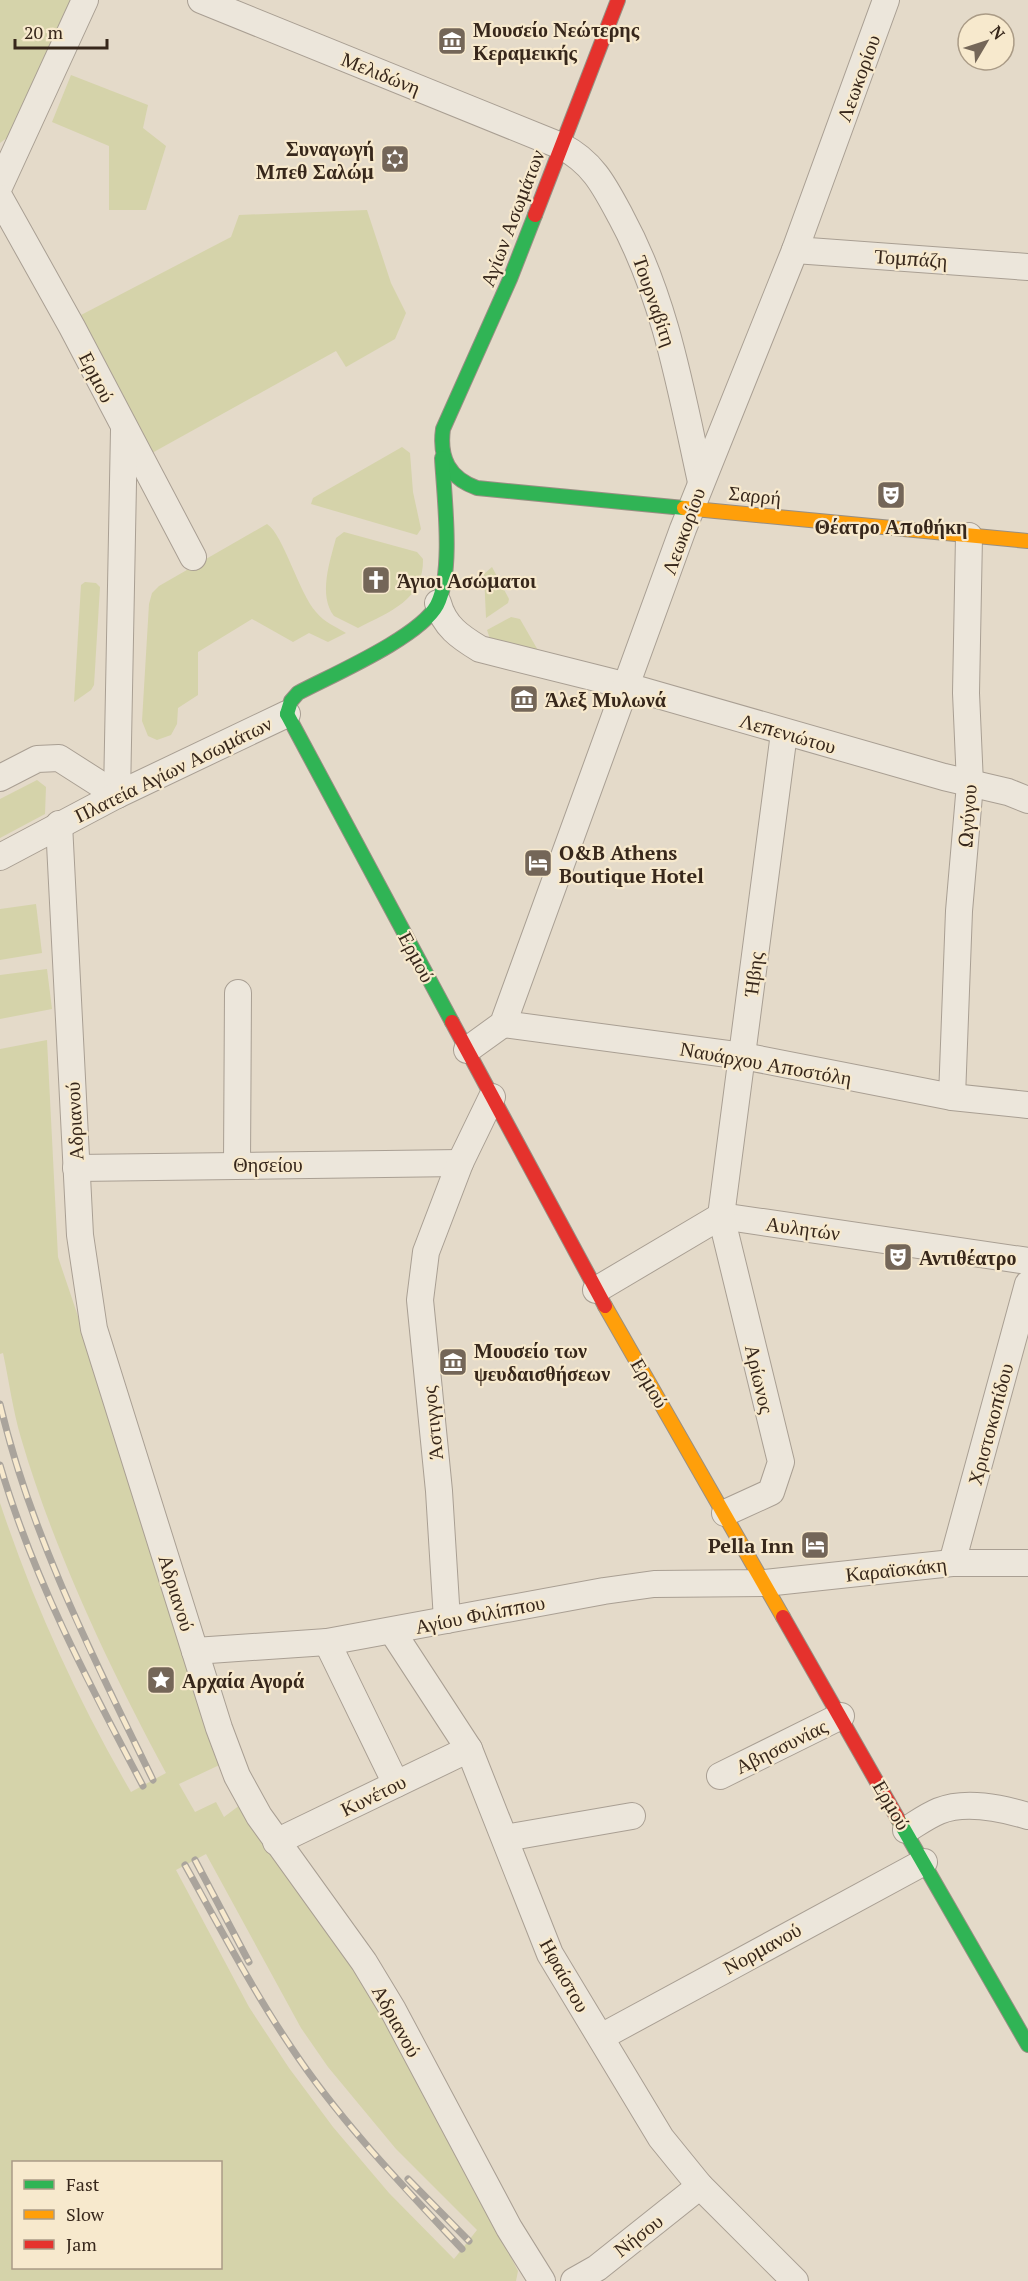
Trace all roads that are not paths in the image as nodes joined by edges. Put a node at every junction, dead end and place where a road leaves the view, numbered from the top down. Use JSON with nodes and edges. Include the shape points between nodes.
{"nodes":[{"id":1,"x":85,"y":0,"type":"edge"},
{"id":2,"x":201,"y":0,"type":"edge"},
{"id":3,"x":618,"y":0,"type":"edge"},
{"id":4,"x":886,"y":0,"type":"edge"},
{"id":5,"x":561,"y":146,"type":"junction"},
{"id":6,"x":0,"y":185,"type":"edge"},
{"id":7,"x":0,"y":198,"type":"edge"},
{"id":8,"x":795,"y":250,"type":"junction"},
{"id":9,"x":1028,"y":267,"type":"edge"},
{"id":10,"x":124,"y":428,"type":"junction"},
{"id":11,"x":441,"y":453,"type":"junction"},
{"id":12,"x":701,"y":482,"type":"junction"},
{"id":13,"x":468,"y":495,"type":"junction"},
{"id":14,"x":691,"y":508,"type":"junction"},
{"id":15,"x":969,"y":536,"type":"junction"},
{"id":16,"x":1028,"y":542,"type":"edge"},
{"id":17,"x":193,"y":557,"type":"dead end"},
{"id":18,"x":440,"y":611,"type":"junction"},
{"id":19,"x":627,"y":687,"type":"junction"},
{"id":20,"x":287,"y":714,"type":"junction"},
{"id":21,"x":784,"y":733,"type":"junction"},
{"id":22,"x":0,"y":777,"type":"edge"},
{"id":23,"x":970,"y":784,"type":"junction"},
{"id":24,"x":117,"y":795,"type":"junction"},
{"id":25,"x":1028,"y":800,"type":"edge"},
{"id":26,"x":59,"y":824,"type":"junction"},
{"id":27,"x":0,"y":857,"type":"edge"},
{"id":28,"x":238,"y":993,"type":"dead end"},
{"id":29,"x":503,"y":1024,"type":"junction"},
{"id":30,"x":467,"y":1050,"type":"junction"},
{"id":31,"x":742,"y":1056,"type":"junction"},
{"id":32,"x":492,"y":1097,"type":"junction"},
{"id":33,"x":952,"y":1097,"type":"junction"},
{"id":34,"x":1028,"y":1105,"type":"edge"},
{"id":35,"x":460,"y":1163,"type":"junction"},
{"id":36,"x":237,"y":1164,"type":"junction"},
{"id":37,"x":76,"y":1168,"type":"junction"},
{"id":38,"x":721,"y":1216,"type":"junction"},
{"id":39,"x":1028,"y":1261,"type":"edge"},
{"id":40,"x":1028,"y":1284,"type":"edge"},
{"id":41,"x":596,"y":1290,"type":"junction"},
{"id":42,"x":725,"y":1513,"type":"junction"},
{"id":43,"x":952,"y":1563,"type":"junction"},
{"id":44,"x":1028,"y":1563,"type":"edge"},
{"id":45,"x":765,"y":1583,"type":"junction"},
{"id":46,"x":447,"y":1620,"type":"junction"},
{"id":47,"x":392,"y":1631,"type":"junction"},
{"id":48,"x":327,"y":1642,"type":"junction"},
{"id":49,"x":195,"y":1651,"type":"junction"},
{"id":50,"x":841,"y":1716,"type":"junction"},
{"id":51,"x":469,"y":1749,"type":"junction"},
{"id":52,"x":720,"y":1776,"type":"dead end"},
{"id":53,"x":396,"y":1784,"type":"junction"},
{"id":54,"x":632,"y":1816,"type":"dead end"},
{"id":55,"x":1028,"y":1816,"type":"edge"},
{"id":56,"x":906,"y":1830,"type":"junction"},
{"id":57,"x":505,"y":1838,"type":"junction"},
{"id":58,"x":276,"y":1842,"type":"junction"},
{"id":59,"x":924,"y":1862,"type":"junction"},
{"id":60,"x":1025,"y":2030,"type":"edge"},
{"id":61,"x":601,"y":2037,"type":"junction"},
{"id":62,"x":700,"y":2186,"type":"junction"},
{"id":63,"x":542,"y":2281,"type":"edge"},
{"id":64,"x":574,"y":2281,"type":"edge"},
{"id":65,"x":795,"y":2281,"type":"edge"}],
"edges":[{"from":1,"to":6,"type":"street"},
{"from":2,"to":5,"type":"street","name":"Μελιδώνη"},
{"from":3,"to":5,"type":"street","name":"Αγίων Ασωμάτων"},
{"from":4,"to":8,"type":"street","name":"Λεωκορίου"},
{"from":5,"to":11,"type":"street","name":"Αγίων Ασωμάτων","via":[[510,279],[447,418]]},
{"from":5,"to":12,"type":"street","name":"Τουρναβίτη","via":[[577,154],[600,176],[636,243],[667,325]]},
{"from":7,"to":10,"type":"street","name":"Ερμού"},
{"from":8,"to":9,"type":"street","name":"Τομπάζη"},
{"from":8,"to":12,"type":"street","name":"Λεωκορίου"},
{"from":10,"to":17,"type":"street","name":"Ερμού"},
{"from":10,"to":24,"type":"street"},
{"from":11,"to":13,"type":"street"},
{"from":11,"to":18,"type":"street","via":[[444,568]]},
{"from":12,"to":14,"type":"street","name":"Λεωκορίου"},
{"from":13,"to":14,"type":"street","name":"Σαρρή"},
{"from":13,"to":18,"type":"street","name":"Πλατεία Αγίων Ασωμάτων","via":[[453,526],[452,596]]},
{"from":14,"to":15,"type":"street","name":"Σαρρή"},
{"from":14,"to":19,"type":"street","name":"Λεωκορίου"},
{"from":15,"to":16,"type":"street","name":"Σαρρή"},
{"from":15,"to":23,"type":"street","name":"Ωγύγου","via":[[966,693]]},
{"from":18,"to":19,"type":"street","name":"Λεπενιώτου","via":[[462,638],[480,649]]},
{"from":18,"to":20,"type":"street","name":"Πλατεία Αγίων Ασωμάτων","via":[[298,693]]},
{"from":19,"to":21,"type":"street","name":"Λεπενιώτου"},
{"from":19,"to":29,"type":"street","name":"Λεωκορίου"},
{"from":20,"to":24,"type":"street","name":"Πλατεία Αγίων Ασωμάτων"},
{"from":20,"to":30,"type":"street","name":"Ερμού"},
{"from":21,"to":23,"type":"street","name":"Λεπενιώτου"},
{"from":21,"to":31,"type":"street","name":"Ήβης"},
{"from":22,"to":24,"type":"street","via":[[37,759],[59,758]]},
{"from":23,"to":25,"type":"street","name":"Λεπενιώτου"},
{"from":23,"to":33,"type":"street","name":"Ωγύγου","via":[[959,911]]},
{"from":24,"to":26,"type":"street","name":"Πλατεία Αγίων Ασωμάτων"},
{"from":26,"to":27,"type":"street","name":"Πλατεία Αγίων Ασωμάτων"},
{"from":26,"to":37,"type":"street","name":"Αδριανού"},
{"from":28,"to":36,"type":"street"},
{"from":29,"to":30,"type":"street"},
{"from":29,"to":31,"type":"street","name":"Ναυάρχου Αποστόλη"},
{"from":30,"to":32,"type":"street","name":"Ερμού"},
{"from":31,"to":33,"type":"street","name":"Ναυάρχου Αποστόλη"},
{"from":31,"to":38,"type":"street","name":"Ήβης"},
{"from":32,"to":35,"type":"street","name":"Άστιγγος"},
{"from":32,"to":41,"type":"street","name":"Ερμού"},
{"from":33,"to":34,"type":"street","name":"Ναυάρχου Αποστόλη"},
{"from":35,"to":36,"type":"street","name":"Θησείου"},
{"from":35,"to":46,"type":"street","name":"Άστιγγος","via":[[426,1252],[420,1300]]},
{"from":36,"to":37,"type":"street","name":"Θησείου"},
{"from":37,"to":49,"type":"street","name":"Αδριανού","via":[[83,1270],[94,1329]]},
{"from":38,"to":39,"type":"street","name":"Αυλητών"},
{"from":38,"to":41,"type":"street"},
{"from":38,"to":42,"type":"street","name":"Αρίωνος","via":[[780,1462],[771,1492]]},
{"from":40,"to":43,"type":"street","name":"Χριστοκοπίδου"},
{"from":41,"to":42,"type":"street","name":"Ερμού"},
{"from":42,"to":45,"type":"street","name":"Ερμού"},
{"from":43,"to":44,"type":"street","name":"Καραϊσκάκη"},
{"from":43,"to":45,"type":"street","name":"Καραϊσκάκη"},
{"from":45,"to":46,"type":"street","name":"Αγίου Φιλίππου","via":[[654,1584]]},
{"from":45,"to":50,"type":"street","name":"Ερμού"},
{"from":46,"to":47,"type":"street","name":"Αγίου Φιλίππου"},
{"from":47,"to":48,"type":"street","name":"Αγίου Φιλίππου"},
{"from":47,"to":51,"type":"street","name":"Ηφαίστου"},
{"from":48,"to":49,"type":"street","name":"Αγίου Φιλίππου"},
{"from":48,"to":53,"type":"street"},
{"from":49,"to":58,"type":"street","name":"Αδριανού","via":[[237,1776]]},
{"from":50,"to":52,"type":"street","name":"Αβησσυνίας"},
{"from":50,"to":56,"type":"street","name":"Ερμού"},
{"from":51,"to":53,"type":"street","name":"Κυνέτου"},
{"from":51,"to":57,"type":"street","name":"Ηφαίστου"},
{"from":53,"to":58,"type":"street","name":"Κυνέτου"},
{"from":54,"to":57,"type":"street"},
{"from":55,"to":56,"type":"street","via":[[1003,1809],[960,1806],[939,1811]]},
{"from":56,"to":59,"type":"street","name":"Ερμού"},
{"from":57,"to":61,"type":"street","name":"Ηφαίστου","via":[[550,1954]]},
{"from":58,"to":63,"type":"street","name":"Αδριανού","via":[[364,1962]]},
{"from":59,"to":60,"type":"street","name":"Ερμού"},
{"from":59,"to":61,"type":"street","name":"Νορμανού"},
{"from":61,"to":62,"type":"street","name":"Ηφαίστου","via":[[661,2138]]},
{"from":62,"to":64,"type":"street","name":"Νήσου","via":[[597,2268]]},
{"from":62,"to":65,"type":"street","name":"Ηφαίστου"}]}
